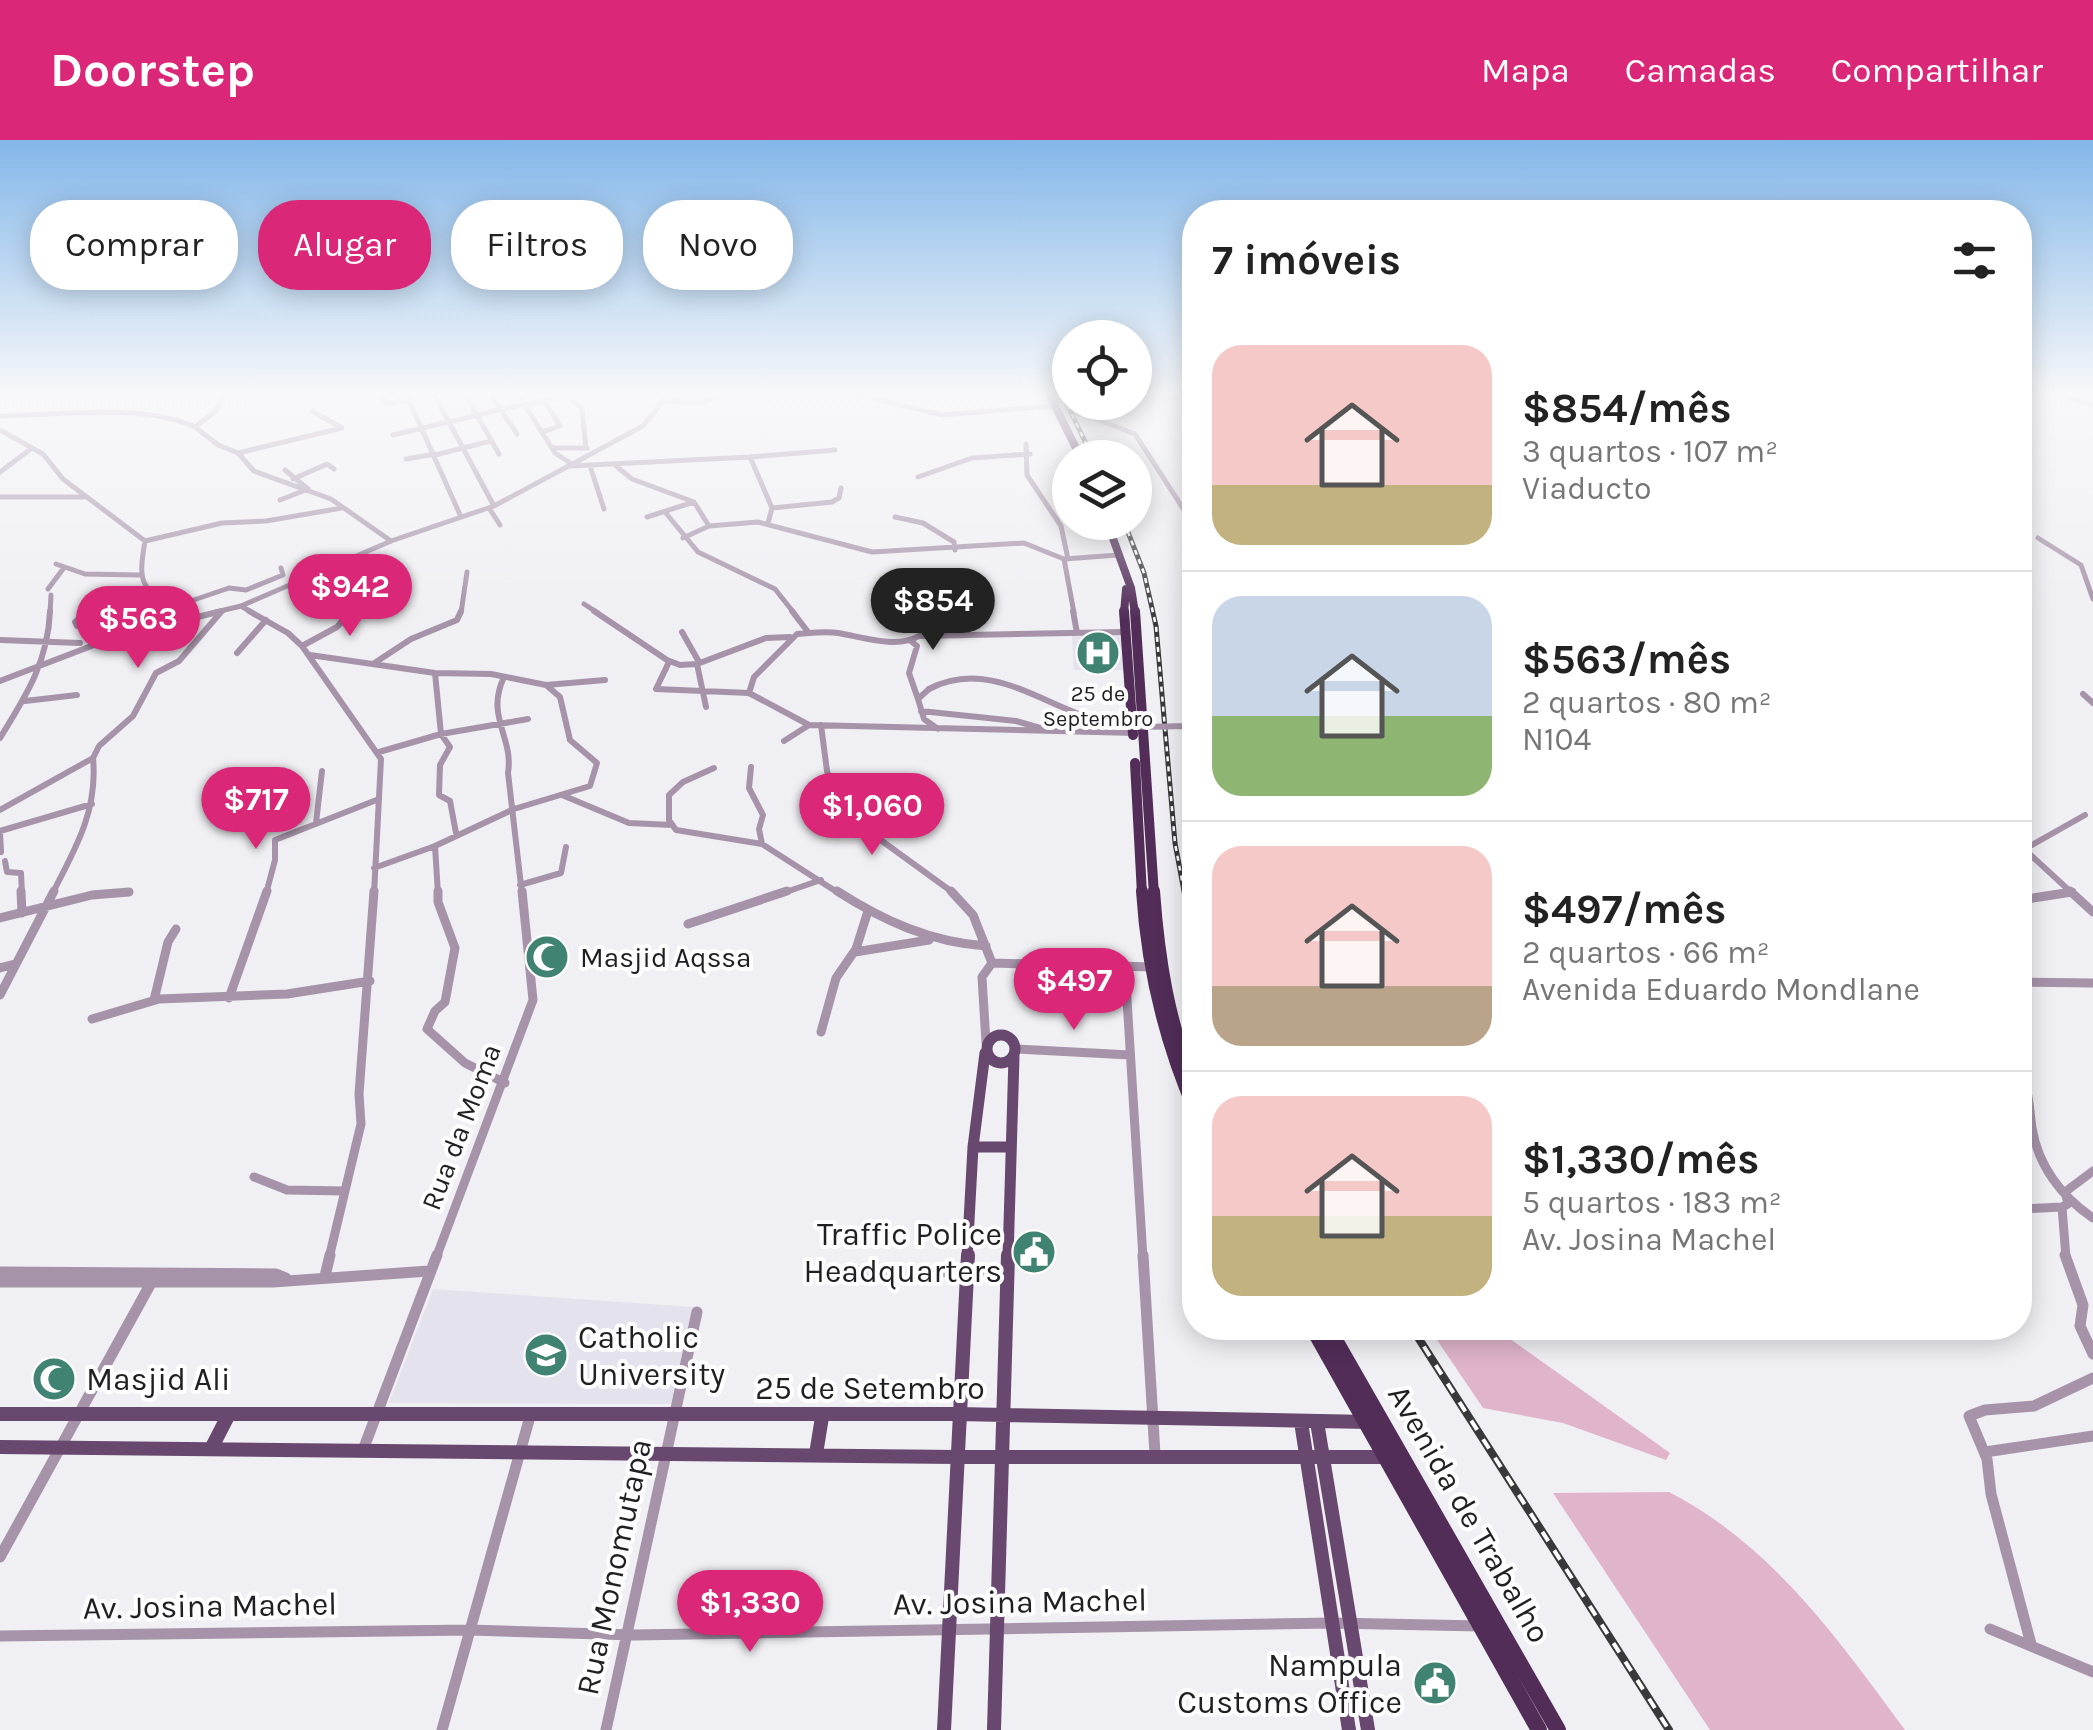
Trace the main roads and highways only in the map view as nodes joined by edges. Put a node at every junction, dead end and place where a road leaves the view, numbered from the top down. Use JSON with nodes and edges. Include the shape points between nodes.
{"nodes":[{"id":1,"x":1113,"y":540,"type":"edge"},
{"id":2,"x":1128,"y":580,"type":"junction"},
{"id":3,"x":1136,"y":733,"type":"junction"},
{"id":4,"x":986,"y":1048,"type":"junction"},
{"id":5,"x":1015,"y":1053,"type":"junction"},
{"id":6,"x":1182,"y":1061,"type":"edge"},
{"id":7,"x":973,"y":1147,"type":"junction"},
{"id":8,"x":1011,"y":1147,"type":"junction"},
{"id":9,"x":1321,"y":1340,"type":"edge"},
{"id":10,"x":1334,"y":1340,"type":"edge"},
{"id":11,"x":0,"y":1414,"type":"edge"},
{"id":12,"x":230,"y":1414,"type":"junction"},
{"id":13,"x":958,"y":1414,"type":"junction"},
{"id":14,"x":1003,"y":1414,"type":"junction"},
{"id":15,"x":822,"y":1417,"type":"junction"},
{"id":16,"x":1309,"y":1422,"type":"junction"},
{"id":17,"x":1373,"y":1422,"type":"junction"},
{"id":18,"x":0,"y":1448,"type":"edge"},
{"id":19,"x":211,"y":1449,"type":"junction"},
{"id":20,"x":816,"y":1454,"type":"junction"},
{"id":21,"x":1003,"y":1456,"type":"junction"},
{"id":22,"x":1315,"y":1457,"type":"junction"},
{"id":23,"x":1394,"y":1457,"type":"junction"},
{"id":24,"x":956,"y":1458,"type":"junction"},
{"id":25,"x":944,"y":1730,"type":"edge"},
{"id":26,"x":994,"y":1730,"type":"edge"},
{"id":27,"x":1349,"y":1730,"type":"edge"},
{"id":28,"x":1368,"y":1730,"type":"edge"},
{"id":29,"x":1538,"y":1730,"type":"edge"},
{"id":30,"x":1558,"y":1730,"type":"edge"}],
"edges":[{"from":1,"to":2,"type":"highway"},
{"from":2,"to":3,"type":"highway","via":[[1139,691]]},
{"from":2,"to":3,"type":"highway","via":[[1122,632]]},
{"from":3,"to":6,"type":"highway","via":[[1153,967]]},
{"from":4,"to":5,"type":"main road","via":[[997,1063]]},
{"from":4,"to":5,"type":"main road","via":[[1004,1036],[1013,1040]]},
{"from":4,"to":7,"type":"main road"},
{"from":5,"to":8,"type":"main road"},
{"from":7,"to":8,"type":"main road"},
{"from":7,"to":13,"type":"main road"},
{"from":8,"to":14,"type":"main road"},
{"from":9,"to":17,"type":"highway","name":"Avenida de Trabalho"},
{"from":10,"to":17,"type":"highway","name":"Avenida de Trabalho"},
{"from":11,"to":12,"type":"main road","name":"25 de Setembro"},
{"from":12,"to":15,"type":"main road","name":"25 de Setembro"},
{"from":12,"to":19,"type":"main road"},
{"from":13,"to":14,"type":"main road","name":"25 de Setembro"},
{"from":13,"to":15,"type":"main road","name":"25 de Setembro"},
{"from":13,"to":24,"type":"main road"},
{"from":14,"to":16,"type":"main road","name":"25 de Setembro"},
{"from":14,"to":21,"type":"main road"},
{"from":15,"to":20,"type":"main road"},
{"from":16,"to":17,"type":"main road","name":"25 de Setembro"},
{"from":16,"to":22,"type":"main road"},
{"from":17,"to":23,"type":"highway","name":"Avenida de Trabalho"},
{"from":18,"to":19,"type":"main road"},
{"from":19,"to":20,"type":"main road"},
{"from":20,"to":24,"type":"main road"},
{"from":21,"to":22,"type":"main road"},
{"from":21,"to":24,"type":"main road"},
{"from":21,"to":26,"type":"main road"},
{"from":22,"to":23,"type":"main road"},
{"from":22,"to":27,"type":"main road"},
{"from":22,"to":28,"type":"main road"},
{"from":23,"to":29,"type":"highway","name":"Avenida de Trabalho"},
{"from":23,"to":30,"type":"highway","name":"Avenida de Trabalho"},
{"from":24,"to":25,"type":"main road"}]}
